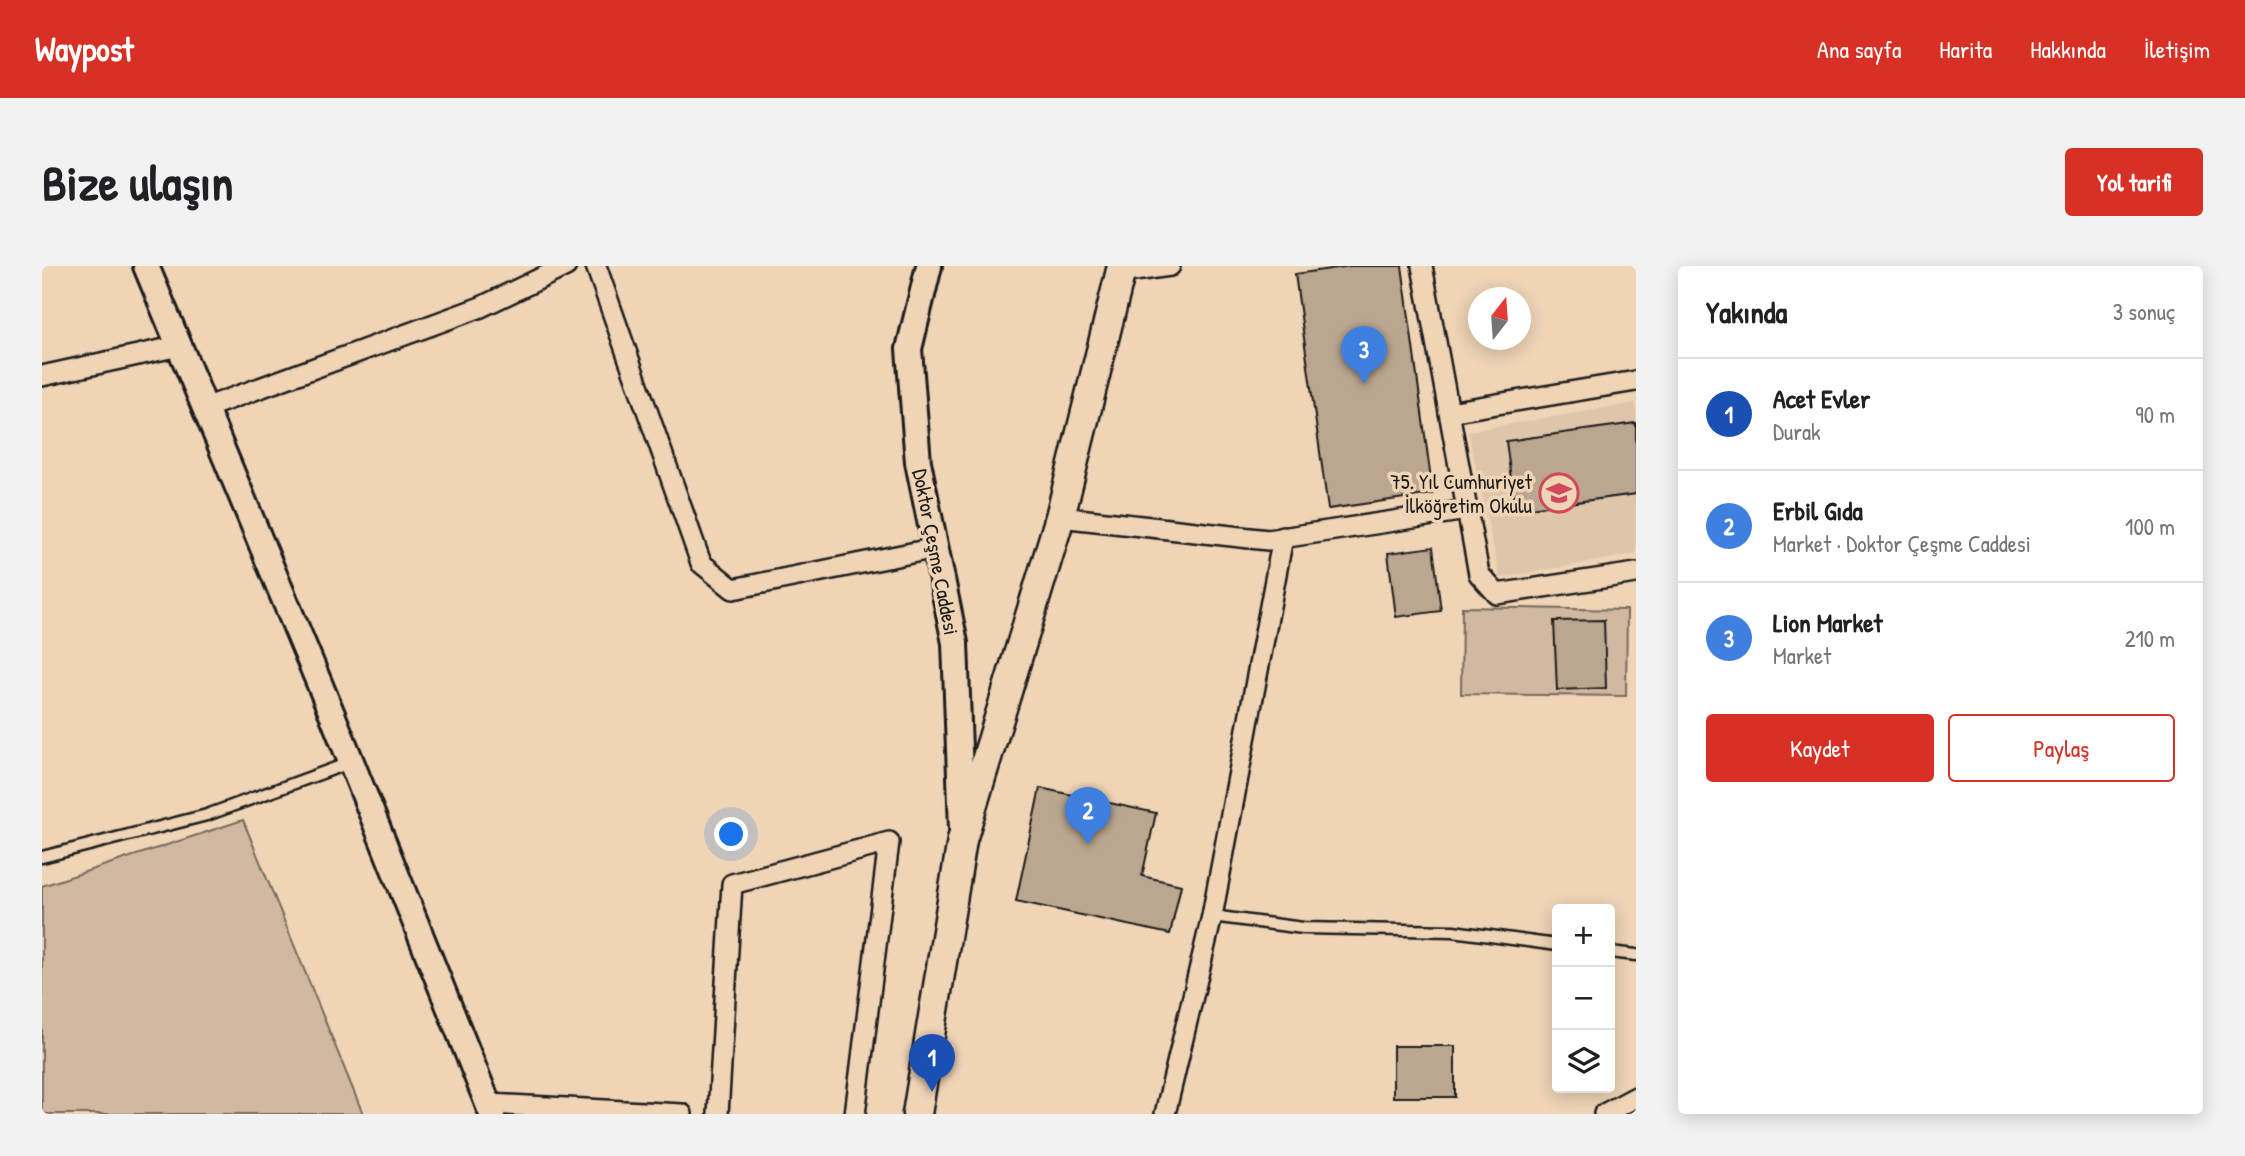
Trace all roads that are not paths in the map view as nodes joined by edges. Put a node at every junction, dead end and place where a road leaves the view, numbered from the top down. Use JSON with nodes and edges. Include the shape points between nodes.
{"nodes":[{"id":1,"x":146,"y":266,"type":"edge"},
{"id":2,"x":566,"y":266,"type":"edge"},
{"id":3,"x":596,"y":266,"type":"edge"},
{"id":4,"x":929,"y":266,"type":"edge"},
{"id":5,"x":1170,"y":266,"type":"edge"},
{"id":6,"x":1422,"y":266,"type":"edge"},
{"id":7,"x":1121,"y":270,"type":"edge"},
{"id":8,"x":179,"y":346,"type":"junction"},
{"id":9,"x":42,"y":376,"type":"edge"},
{"id":10,"x":1636,"y":381,"type":"edge"},
{"id":11,"x":205,"y":408,"type":"junction"},
{"id":12,"x":1449,"y":412,"type":"junction"},
{"id":13,"x":1467,"y":510,"type":"junction"},
{"id":14,"x":1060,"y":517,"type":"junction"},
{"id":15,"x":1283,"y":537,"type":"junction"},
{"id":16,"x":936,"y":548,"type":"junction"},
{"id":17,"x":1636,"y":573,"type":"edge"},
{"id":18,"x":352,"y":762,"type":"junction"},
{"id":19,"x":962,"y":840,"type":"junction"},
{"id":20,"x":42,"y":857,"type":"edge"},
{"id":21,"x":1212,"y":916,"type":"junction"},
{"id":22,"x":1552,"y":944,"type":"edge"},
{"id":23,"x":1615,"y":953,"type":"edge"},
{"id":24,"x":1636,"y":955,"type":"edge"},
{"id":25,"x":1636,"y":1097,"type":"edge"},
{"id":26,"x":490,"y":1109,"type":"edge"},
{"id":27,"x":682,"y":1114,"type":"edge"},
{"id":28,"x":718,"y":1114,"type":"edge"},
{"id":29,"x":855,"y":1114,"type":"edge"},
{"id":30,"x":916,"y":1114,"type":"edge"},
{"id":31,"x":1165,"y":1114,"type":"edge"},
{"id":32,"x":1604,"y":1114,"type":"edge"}],
"edges":[{"from":1,"to":8,"type":"street"},
{"from":2,"to":11,"type":"street","via":[[481,307]]},
{"from":3,"to":16,"type":"street","via":[[701,563],[733,589]]},
{"from":4,"to":16,"type":"street","name":"Doktor Çeşme Caddesi","via":[[909,349],[918,462]]},
{"from":5,"to":7,"type":"street"},
{"from":6,"to":12,"type":"street"},
{"from":7,"to":14,"type":"main road"},
{"from":8,"to":9,"type":"street"},
{"from":8,"to":11,"type":"street"},
{"from":10,"to":12,"type":"street"},
{"from":11,"to":18,"type":"street"},
{"from":12,"to":13,"type":"street"},
{"from":13,"to":15,"type":"street"},
{"from":13,"to":17,"type":"street","via":[[1479,574],[1497,594]]},
{"from":14,"to":15,"type":"street","via":[[1268,540]]},
{"from":14,"to":19,"type":"main road"},
{"from":15,"to":21,"type":"street"},
{"from":16,"to":19,"type":"street","name":"Doktor Çeşme Caddesi","via":[[955,643]]},
{"from":18,"to":20,"type":"lane","via":[[207,815]]},
{"from":18,"to":26,"type":"street"},
{"from":19,"to":30,"type":"main road"},
{"from":21,"to":22,"type":"lane","via":[[1303,929],[1453,931]]},
{"from":21,"to":31,"type":"street"},
{"from":23,"to":24,"type":"lane"},
{"from":25,"to":32,"type":"street"},
{"from":26,"to":27,"type":"street"},
{"from":28,"to":29,"type":"street","via":[[732,884],[889,842]]}]}
